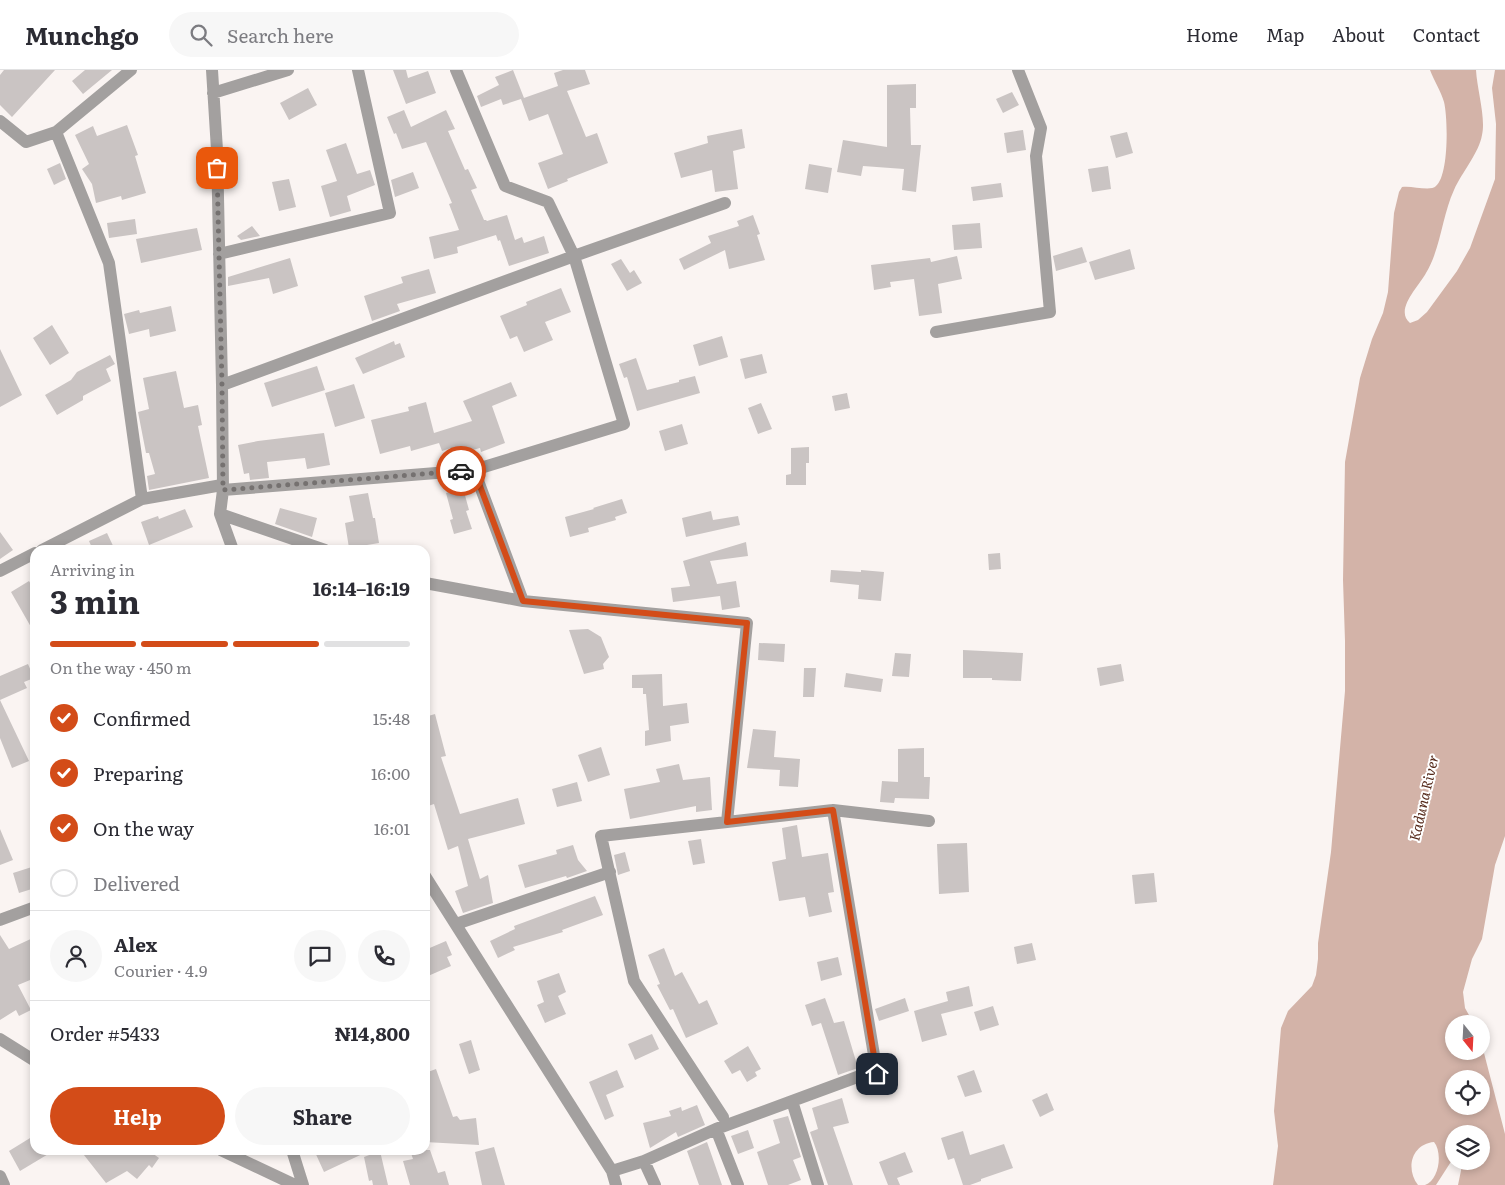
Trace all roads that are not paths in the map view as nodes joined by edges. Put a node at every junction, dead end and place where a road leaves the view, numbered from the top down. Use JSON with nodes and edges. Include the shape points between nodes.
{"nodes":[{"id":1,"x":131,"y":70,"type":"edge"},
{"id":2,"x":212,"y":70,"type":"edge"},
{"id":3,"x":288,"y":70,"type":"edge"},
{"id":4,"x":358,"y":70,"type":"edge"},
{"id":5,"x":456,"y":70,"type":"edge"},
{"id":6,"x":1018,"y":70,"type":"edge"},
{"id":7,"x":214,"y":93,"type":"junction"},
{"id":8,"x":0,"y":121,"type":"edge"},
{"id":9,"x":56,"y":132,"type":"junction"},
{"id":10,"x":725,"y":203,"type":"dead end"},
{"id":11,"x":219,"y":254,"type":"junction"},
{"id":12,"x":574,"y":256,"type":"junction"},
{"id":13,"x":936,"y":332,"type":"dead end"},
{"id":14,"x":222,"y":386,"type":"junction"},
{"id":15,"x":474,"y":470,"type":"junction"},
{"id":16,"x":222,"y":487,"type":"junction"},
{"id":17,"x":142,"y":499,"type":"junction"},
{"id":18,"x":220,"y":514,"type":"junction"},
{"id":19,"x":52,"y":545,"type":"edge"},
{"id":20,"x":231,"y":545,"type":"edge"},
{"id":21,"x":311,"y":545,"type":"edge"},
{"id":22,"x":30,"y":556,"type":"edge"},
{"id":23,"x":0,"y":571,"type":"edge"},
{"id":24,"x":430,"y":584,"type":"edge"},
{"id":25,"x":523,"y":601,"type":"junction"},
{"id":26,"x":833,"y":810,"type":"junction"},
{"id":27,"x":930,"y":821,"type":"dead end"},
{"id":28,"x":727,"y":822,"type":"junction"},
{"id":29,"x":610,"y":872,"type":"junction"},
{"id":30,"x":430,"y":884,"type":"edge"},
{"id":31,"x":30,"y":909,"type":"edge"},
{"id":32,"x":0,"y":920,"type":"edge"},
{"id":33,"x":456,"y":924,"type":"junction"},
{"id":34,"x":0,"y":1040,"type":"edge"},
{"id":35,"x":30,"y":1058,"type":"edge"},
{"id":36,"x":792,"y":1101,"type":"junction"},
{"id":37,"x":723,"y":1117,"type":"dead end"},
{"id":38,"x":716,"y":1129,"type":"junction"},
{"id":39,"x":232,"y":1155,"type":"edge"},
{"id":40,"x":294,"y":1155,"type":"edge"},
{"id":41,"x":644,"y":1161,"type":"junction"},
{"id":42,"x":612,"y":1171,"type":"junction"},
{"id":43,"x":0,"y":1176,"type":"edge"},
{"id":44,"x":4,"y":1185,"type":"edge"},
{"id":45,"x":295,"y":1185,"type":"edge"},
{"id":46,"x":303,"y":1185,"type":"edge"},
{"id":47,"x":616,"y":1185,"type":"edge"},
{"id":48,"x":656,"y":1185,"type":"edge"},
{"id":49,"x":738,"y":1185,"type":"edge"},
{"id":50,"x":818,"y":1185,"type":"edge"}],
"edges":[{"from":1,"to":9,"type":"street"},
{"from":2,"to":7,"type":"street"},
{"from":3,"to":7,"type":"street"},
{"from":4,"to":11,"type":"street","via":[[390,213]]},
{"from":5,"to":12,"type":"street","via":[[505,186],[548,202]]},
{"from":6,"to":13,"type":"street","via":[[1041,128],[1036,156],[1050,312]]},
{"from":7,"to":11,"type":"street"},
{"from":8,"to":9,"type":"street","via":[[26,142]]},
{"from":9,"to":17,"type":"street","via":[[109,263]]},
{"from":10,"to":12,"type":"street"},
{"from":11,"to":14,"type":"street"},
{"from":12,"to":14,"type":"street"},
{"from":12,"to":15,"type":"street","via":[[624,424]]},
{"from":14,"to":16,"type":"street"},
{"from":15,"to":16,"type":"street"},
{"from":15,"to":25,"type":"street"},
{"from":16,"to":17,"type":"street"},
{"from":16,"to":18,"type":"street"},
{"from":17,"to":19,"type":"street"},
{"from":18,"to":20,"type":"street"},
{"from":18,"to":21,"type":"street"},
{"from":22,"to":23,"type":"street"},
{"from":24,"to":25,"type":"street"},
{"from":25,"to":28,"type":"street","via":[[747,623]]},
{"from":26,"to":27,"type":"street"},
{"from":26,"to":28,"type":"street"},
{"from":26,"to":36,"type":"street","via":[[873,1073]]},
{"from":28,"to":29,"type":"street","via":[[601,836]]},
{"from":29,"to":33,"type":"street"},
{"from":29,"to":37,"type":"street","via":[[634,981]]},
{"from":30,"to":33,"type":"street"},
{"from":31,"to":32,"type":"street"},
{"from":33,"to":42,"type":"street"},
{"from":34,"to":35,"type":"street"},
{"from":36,"to":38,"type":"street"},
{"from":36,"to":50,"type":"street"},
{"from":38,"to":41,"type":"street"},
{"from":38,"to":49,"type":"street"},
{"from":39,"to":45,"type":"street"},
{"from":40,"to":46,"type":"street"},
{"from":41,"to":42,"type":"street"},
{"from":41,"to":48,"type":"street"},
{"from":42,"to":47,"type":"street"},
{"from":43,"to":44,"type":"street"}]}
